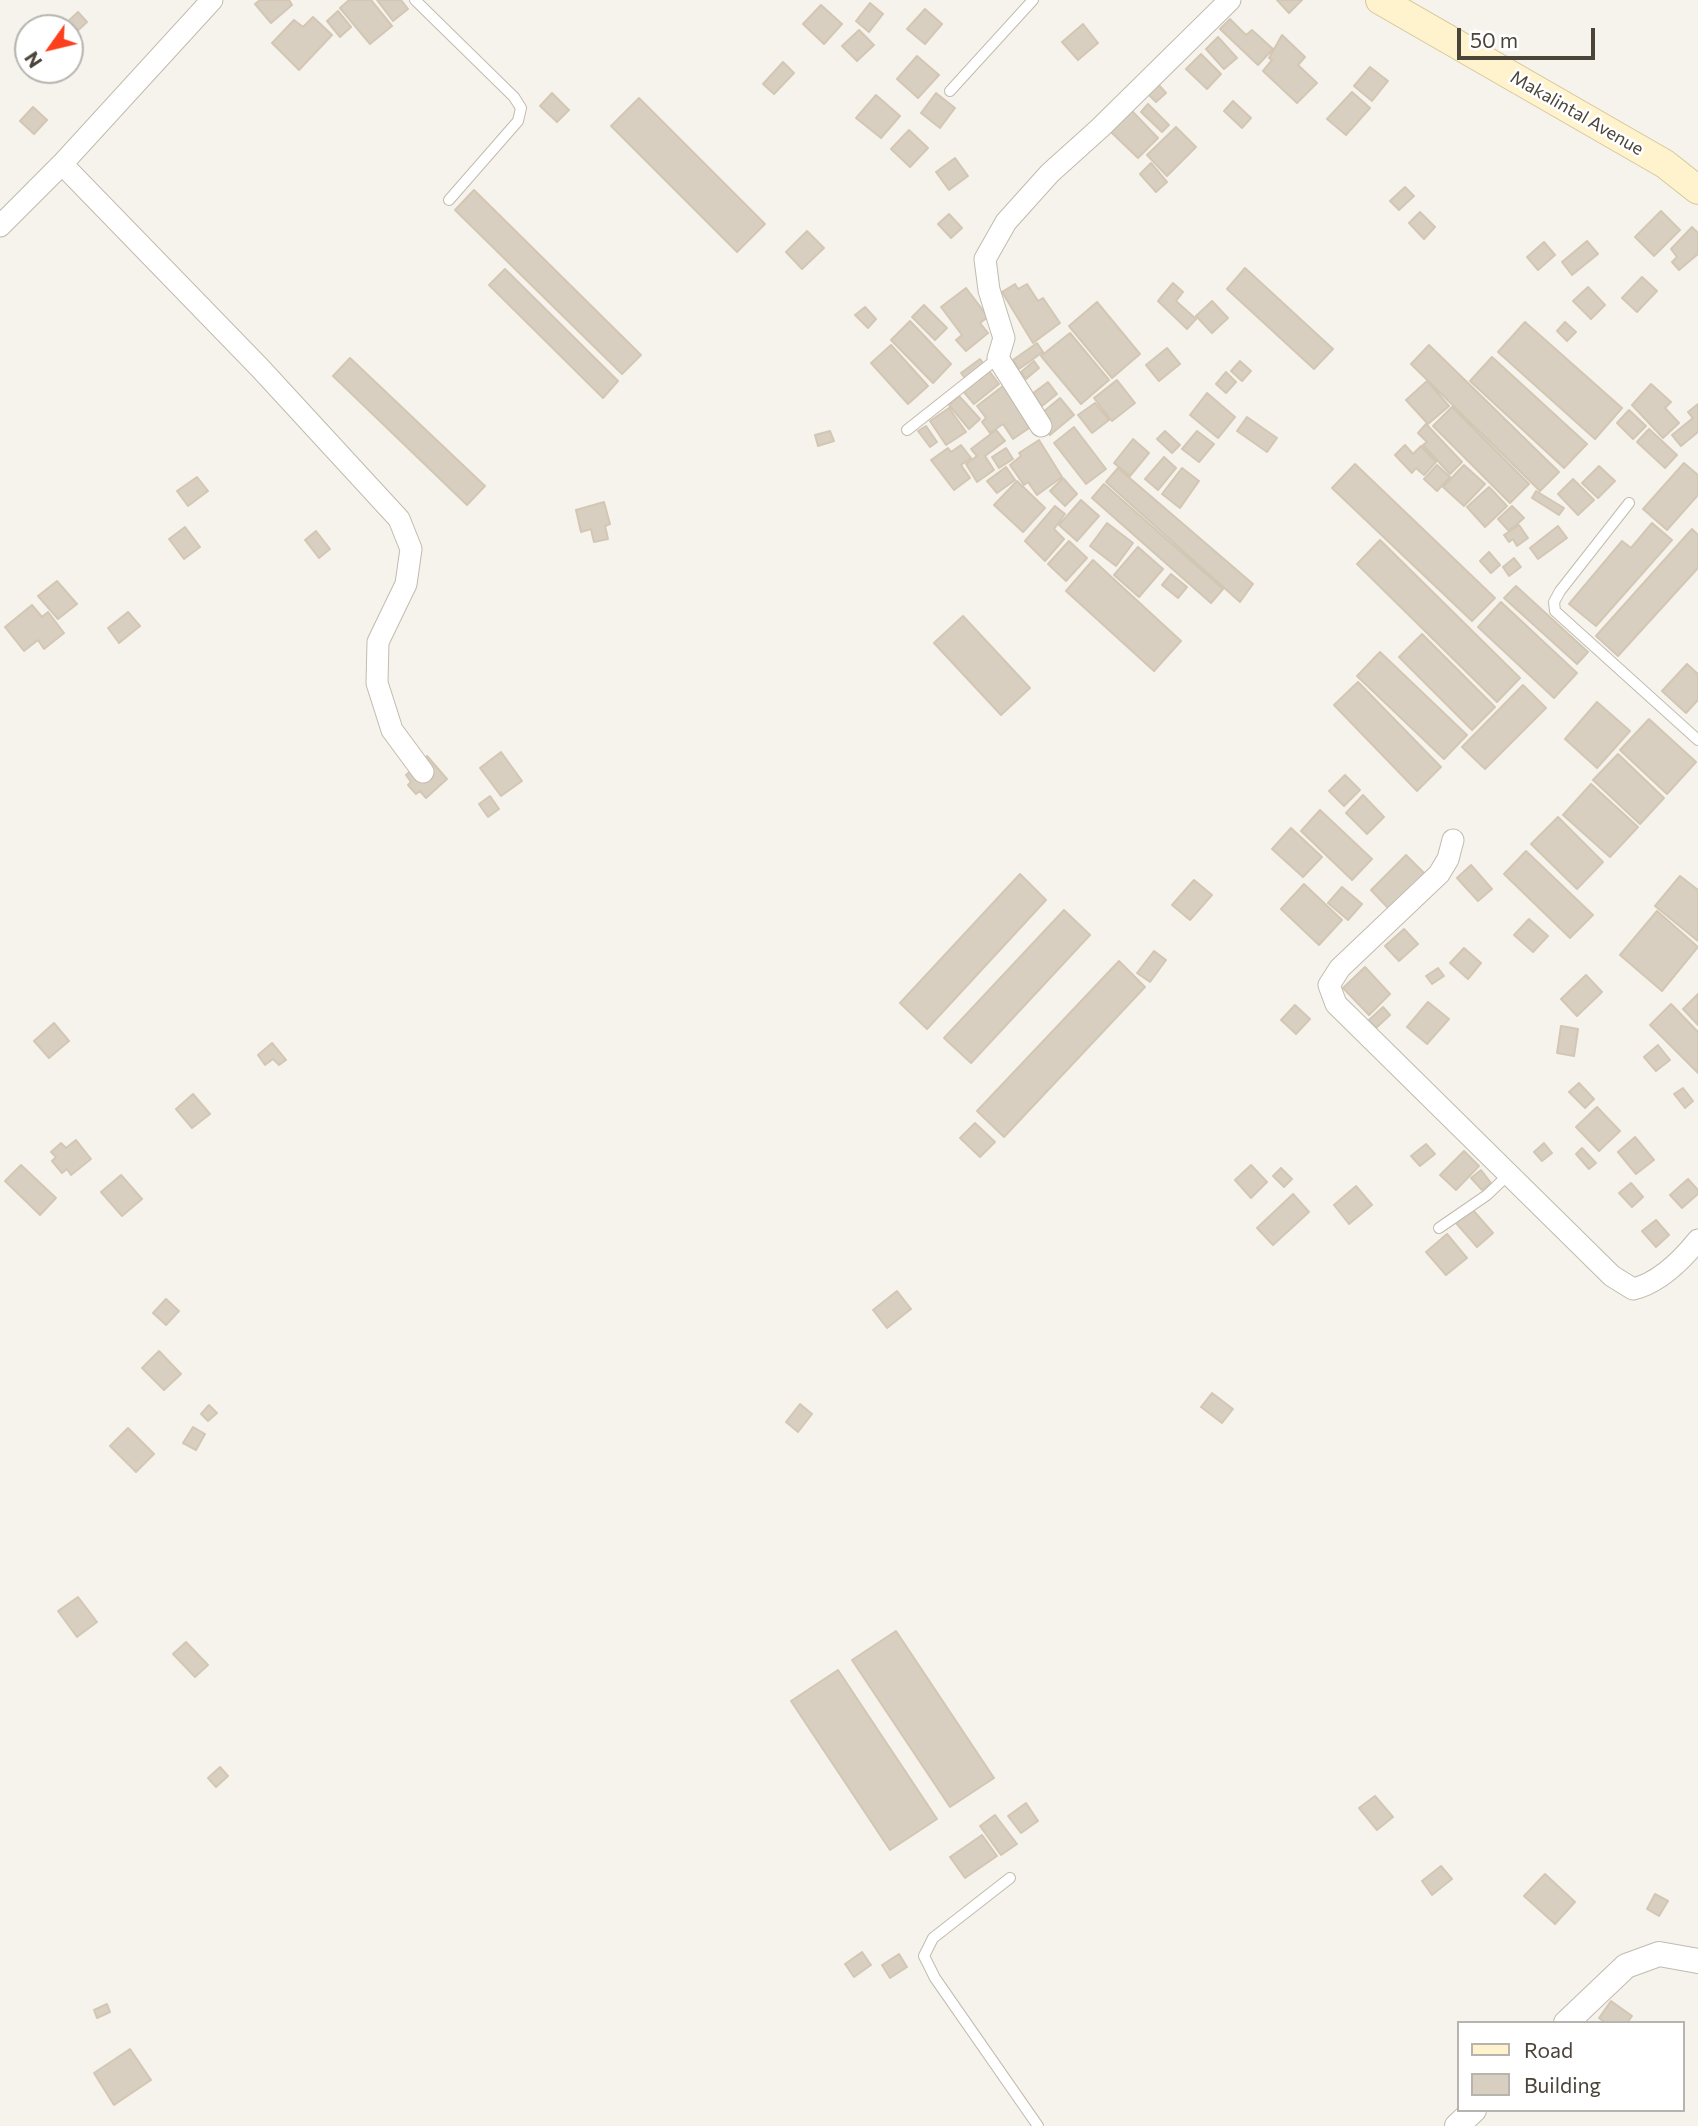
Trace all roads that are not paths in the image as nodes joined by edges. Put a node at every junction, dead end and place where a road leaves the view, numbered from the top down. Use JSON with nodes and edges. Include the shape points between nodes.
{"nodes":[{"id":1,"x":212,"y":0,"type":"edge"},
{"id":2,"x":415,"y":0,"type":"edge"},
{"id":3,"x":1033,"y":0,"type":"edge"},
{"id":4,"x":1230,"y":0,"type":"edge"},
{"id":5,"x":1380,"y":0,"type":"edge"},
{"id":6,"x":950,"y":91,"type":"dead end"},
{"id":7,"x":62,"y":164,"type":"junction"},
{"id":8,"x":1698,"y":190,"type":"edge"},
{"id":9,"x":449,"y":200,"type":"dead end"},
{"id":10,"x":0,"y":226,"type":"edge"},
{"id":11,"x":998,"y":358,"type":"junction"},
{"id":12,"x":1041,"y":426,"type":"dead end"},
{"id":13,"x":907,"y":430,"type":"dead end"},
{"id":14,"x":1629,"y":503,"type":"dead end"},
{"id":15,"x":1698,"y":740,"type":"edge"},
{"id":16,"x":423,"y":772,"type":"dead end"},
{"id":17,"x":1453,"y":840,"type":"dead end"},
{"id":18,"x":1508,"y":1175,"type":"junction"},
{"id":19,"x":1439,"y":1228,"type":"dead end"},
{"id":20,"x":1698,"y":1240,"type":"edge"},
{"id":21,"x":1010,"y":1878,"type":"dead end"},
{"id":22,"x":1698,"y":1961,"type":"edge"},
{"id":23,"x":1568,"y":2021,"type":"edge"},
{"id":24,"x":1472,"y":2112,"type":"edge"},
{"id":25,"x":1038,"y":2126,"type":"edge"},
{"id":26,"x":1458,"y":2126,"type":"edge"}],
"edges":[{"from":1,"to":7,"type":"street"},
{"from":2,"to":9,"type":"lane","via":[[521,108],[518,121]]},
{"from":3,"to":6,"type":"lane"},
{"from":4,"to":11,"type":"street","via":[[1050,173],[1006,222],[985,259],[1004,338]]},
{"from":5,"to":8,"type":"main road","name":"Makalintal Avenue","via":[[1665,164]]},
{"from":7,"to":10,"type":"street"},
{"from":7,"to":16,"type":"street","via":[[399,519],[411,549],[406,584],[378,642],[377,683],[392,730]]},
{"from":11,"to":12,"type":"street"},
{"from":11,"to":13,"type":"lane"},
{"from":14,"to":15,"type":"lane","via":[[1560,591],[1555,611]]},
{"from":17,"to":18,"type":"street","via":[[1439,874],[1340,968],[1329,985],[1336,1004]]},
{"from":18,"to":19,"type":"lane"},
{"from":18,"to":20,"type":"street","via":[[1612,1276],[1633,1289],[1648,1286]]},
{"from":21,"to":25,"type":"lane","via":[[933,1938],[924,1956]]},
{"from":22,"to":23,"type":"street","via":[[1659,1954],[1626,1966]]},
{"from":24,"to":26,"type":"street"}]}
